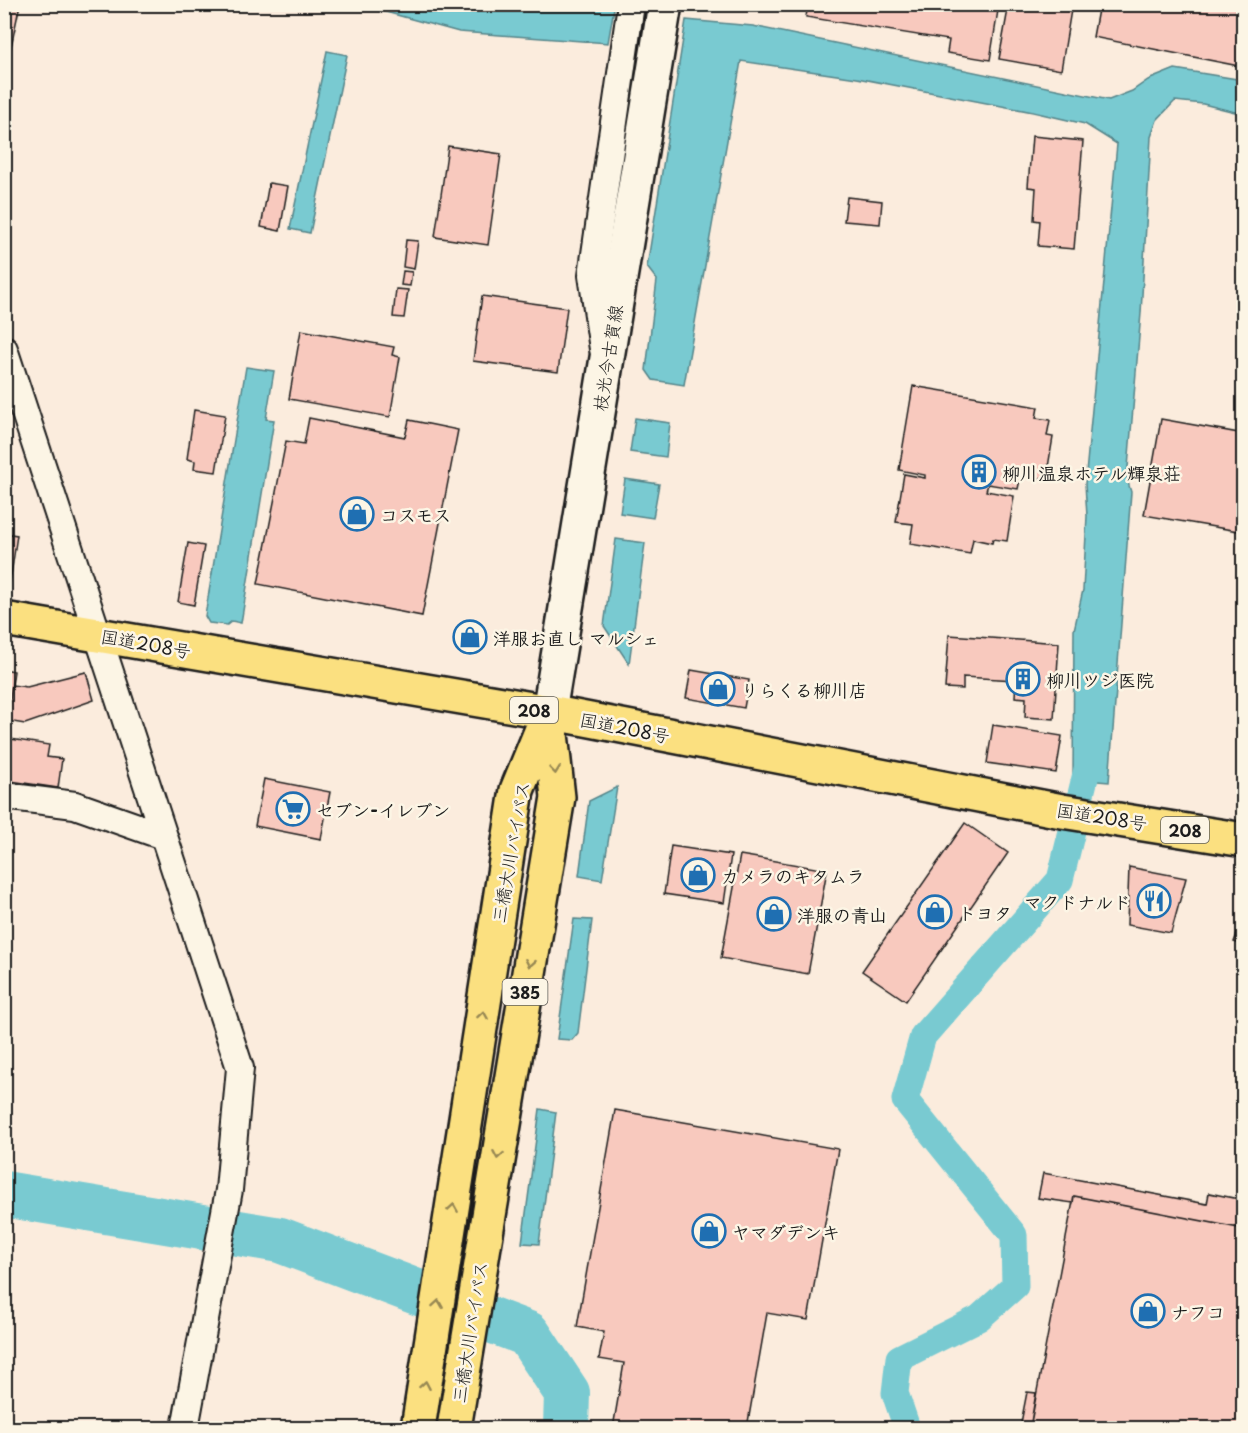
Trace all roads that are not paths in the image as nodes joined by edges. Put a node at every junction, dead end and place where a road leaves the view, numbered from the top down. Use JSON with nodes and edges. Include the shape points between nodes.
{"nodes":[{"id":1,"x":631,"y":4,"type":"edge"},
{"id":2,"x":666,"y":4,"type":"edge"},
{"id":3,"x":4,"y":349,"type":"edge"},
{"id":4,"x":605,"y":366,"type":"junction"},
{"id":5,"x":4,"y":619,"type":"edge"},
{"id":6,"x":98,"y":635,"type":"junction"},
{"id":7,"x":549,"y":712,"type":"junction"},
{"id":8,"x":4,"y":796,"type":"edge"},
{"id":9,"x":164,"y":836,"type":"junction"},
{"id":10,"x":1244,"y":840,"type":"edge"},
{"id":11,"x":185,"y":1428,"type":"edge"},
{"id":12,"x":418,"y":1428,"type":"edge"},
{"id":13,"x":454,"y":1428,"type":"edge"}],
"edges":[{"from":1,"to":4,"type":"street","via":[[592,275]]},
{"from":2,"to":4,"type":"main road","name":"枝光今古賀線"},
{"from":3,"to":6,"type":"street"},
{"from":4,"to":7,"type":"main road","name":"枝光今古賀線"},
{"from":5,"to":6,"type":"highway","name":"国道208号","number":"208"},
{"from":6,"to":7,"type":"highway","name":"国道208号","number":"208"},
{"from":6,"to":9,"type":"street"},
{"from":7,"to":10,"type":"highway","name":"国道208号","number":"208","via":[[1062,811]]},
{"from":12,"to":7,"type":"highway","name":"三橋大川バイパス","number":"385","one_way":true,"via":[[517,790]]},
{"from":7,"to":13,"type":"highway","name":"三橋大川バイパス","number":"385","one_way":true,"via":[[558,797]]},
{"from":8,"to":9,"type":"street","via":[[75,805]]},
{"from":9,"to":11,"type":"street","via":[[240,1068],[229,1190]]}]}
